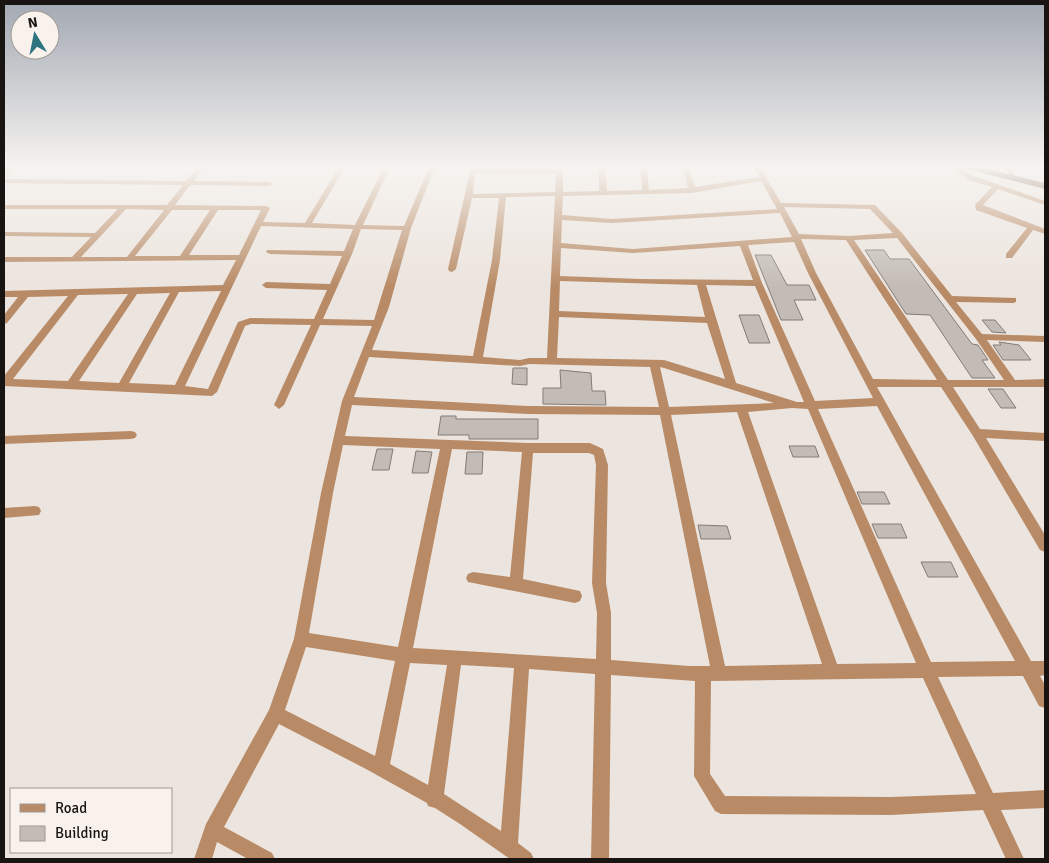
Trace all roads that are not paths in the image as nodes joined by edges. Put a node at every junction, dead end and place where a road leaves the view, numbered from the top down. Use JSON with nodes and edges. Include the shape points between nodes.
{"nodes":[{"id":1,"x":124,"y":207,"type":"edge"},
{"id":2,"x":170,"y":207,"type":"edge"},
{"id":3,"x":216,"y":207,"type":"edge"},
{"id":4,"x":230,"y":207,"type":"edge"},
{"id":5,"x":318,"y":207,"type":"edge"},
{"id":6,"x":367,"y":207,"type":"edge"},
{"id":7,"x":415,"y":207,"type":"edge"},
{"id":8,"x":466,"y":207,"type":"edge"},
{"id":9,"x":502,"y":207,"type":"edge"},
{"id":10,"x":558,"y":207,"type":"edge"},
{"id":11,"x":847,"y":207,"type":"edge"},
{"id":12,"x":872,"y":207,"type":"edge"},
{"id":13,"x":979,"y":207,"type":"edge"},
{"id":14,"x":781,"y":208,"type":"junction"},
{"id":15,"x":558,"y":217,"type":"junction"},
{"id":16,"x":258,"y":224,"type":"junction"},
{"id":17,"x":308,"y":225,"type":"junction"},
{"id":18,"x":358,"y":227,"type":"junction"},
{"id":19,"x":407,"y":228,"type":"junction"},
{"id":20,"x":1031,"y":228,"type":"junction"},
{"id":21,"x":1045,"y":232,"type":"edge"},
{"id":22,"x":4,"y":234,"type":"edge"},
{"id":23,"x":98,"y":235,"type":"junction"},
{"id":24,"x":899,"y":235,"type":"junction"},
{"id":25,"x":796,"y":237,"type":"junction"},
{"id":26,"x":850,"y":238,"type":"junction"},
{"id":27,"x":743,"y":243,"type":"junction"},
{"id":28,"x":557,"y":245,"type":"junction"},
{"id":29,"x":270,"y":252,"type":"dead end"},
{"id":30,"x":348,"y":254,"type":"junction"},
{"id":31,"x":1009,"y":256,"type":"dead end"},
{"id":32,"x":240,"y":257,"type":"junction"},
{"id":33,"x":183,"y":258,"type":"junction"},
{"id":34,"x":129,"y":259,"type":"junction"},
{"id":35,"x":4,"y":260,"type":"edge"},
{"id":36,"x":74,"y":260,"type":"junction"},
{"id":37,"x":452,"y":270,"type":"dead end"},
{"id":38,"x":555,"y":278,"type":"junction"},
{"id":39,"x":701,"y":283,"type":"junction"},
{"id":40,"x":758,"y":283,"type":"junction"},
{"id":41,"x":266,"y":285,"type":"dead end"},
{"id":42,"x":333,"y":287,"type":"junction"},
{"id":43,"x":226,"y":288,"type":"junction"},
{"id":44,"x":176,"y":289,"type":"junction"},
{"id":45,"x":134,"y":291,"type":"junction"},
{"id":46,"x":75,"y":293,"type":"junction"},
{"id":47,"x":4,"y":294,"type":"edge"},
{"id":48,"x":25,"y":294,"type":"junction"},
{"id":49,"x":949,"y":299,"type":"junction"},
{"id":50,"x":1013,"y":300,"type":"dead end"},
{"id":51,"x":554,"y":314,"type":"junction"},
{"id":52,"x":711,"y":320,"type":"junction"},
{"id":53,"x":4,"y":321,"type":"edge"},
{"id":54,"x":317,"y":322,"type":"junction"},
{"id":55,"x":377,"y":324,"type":"junction"},
{"id":56,"x":979,"y":337,"type":"junction"},
{"id":57,"x":1045,"y":339,"type":"edge"},
{"id":58,"x":365,"y":353,"type":"junction"},
{"id":59,"x":477,"y":360,"type":"junction"},
{"id":60,"x":552,"y":362,"type":"junction"},
{"id":61,"x":654,"y":364,"type":"junction"},
{"id":62,"x":4,"y":382,"type":"edge"},
{"id":63,"x":871,"y":383,"type":"junction"},
{"id":64,"x":1045,"y":383,"type":"edge"},
{"id":65,"x":945,"y":384,"type":"junction"},
{"id":66,"x":1012,"y":384,"type":"junction"},
{"id":67,"x":71,"y":385,"type":"junction"},
{"id":68,"x":732,"y":386,"type":"junction"},
{"id":69,"x":122,"y":387,"type":"junction"},
{"id":70,"x":178,"y":389,"type":"junction"},
{"id":71,"x":347,"y":401,"type":"junction"},
{"id":72,"x":880,"y":402,"type":"junction"},
{"id":73,"x":279,"y":405,"type":"dead end"},
{"id":74,"x":812,"y":405,"type":"junction"},
{"id":75,"x":797,"y":406,"type":"junction"},
{"id":76,"x":741,"y":408,"type":"junction"},
{"id":77,"x":665,"y":411,"type":"junction"},
{"id":78,"x":976,"y":433,"type":"junction"},
{"id":79,"x":131,"y":435,"type":"dead end"},
{"id":80,"x":1045,"y":437,"type":"edge"},
{"id":81,"x":4,"y":440,"type":"edge"},
{"id":82,"x":338,"y":440,"type":"junction"},
{"id":83,"x":448,"y":444,"type":"junction"},
{"id":84,"x":528,"y":448,"type":"junction"},
{"id":85,"x":35,"y":511,"type":"dead end"},
{"id":86,"x":4,"y":513,"type":"edge"},
{"id":87,"x":1045,"y":546,"type":"edge"},
{"id":88,"x":473,"y":578,"type":"dead end"},
{"id":89,"x":516,"y":584,"type":"junction"},
{"id":90,"x":575,"y":596,"type":"dead end"},
{"id":91,"x":301,"y":639,"type":"junction"},
{"id":92,"x":405,"y":655,"type":"junction"},
{"id":93,"x":455,"y":658,"type":"junction"},
{"id":94,"x":522,"y":661,"type":"junction"},
{"id":95,"x":602,"y":667,"type":"junction"},
{"id":96,"x":1045,"y":668,"type":"edge"},
{"id":97,"x":1028,"y":669,"type":"junction"},
{"id":98,"x":927,"y":670,"type":"junction"},
{"id":99,"x":832,"y":672,"type":"junction"},
{"id":100,"x":711,"y":673,"type":"junction"},
{"id":101,"x":1045,"y":700,"type":"edge"},
{"id":102,"x":276,"y":714,"type":"junction"},
{"id":103,"x":381,"y":768,"type":"junction"},
{"id":104,"x":1045,"y":799,"type":"edge"},
{"id":105,"x":434,"y":800,"type":"junction"},
{"id":106,"x":988,"y":802,"type":"junction"},
{"id":107,"x":212,"y":830,"type":"junction"},
{"id":108,"x":508,"y":847,"type":"junction"},
{"id":109,"x":203,"y":859,"type":"edge"},
{"id":110,"x":266,"y":859,"type":"edge"},
{"id":111,"x":525,"y":859,"type":"edge"},
{"id":112,"x":600,"y":859,"type":"edge"},
{"id":113,"x":1015,"y":859,"type":"edge"}],
"edges":[{"from":1,"to":23,"type":"street"},
{"from":2,"to":34,"type":"street"},
{"from":3,"to":33,"type":"street"},
{"from":4,"to":16,"type":"street","via":[[266,208]]},
{"from":5,"to":17,"type":"street"},
{"from":6,"to":18,"type":"street"},
{"from":7,"to":19,"type":"street"},
{"from":8,"to":37,"type":"street"},
{"from":9,"to":59,"type":"street","via":[[496,260]]},
{"from":10,"to":15,"type":"street"},
{"from":11,"to":14,"type":"street"},
{"from":12,"to":24,"type":"street"},
{"from":13,"to":20,"type":"street"},
{"from":14,"to":15,"type":"street","via":[[612,221]]},
{"from":14,"to":25,"type":"street"},
{"from":15,"to":28,"type":"street"},
{"from":16,"to":17,"type":"street"},
{"from":16,"to":32,"type":"street"},
{"from":17,"to":18,"type":"street"},
{"from":18,"to":19,"type":"street"},
{"from":18,"to":30,"type":"street"},
{"from":19,"to":55,"type":"street"},
{"from":20,"to":21,"type":"street"},
{"from":20,"to":31,"type":"street"},
{"from":22,"to":23,"type":"street"},
{"from":23,"to":36,"type":"street"},
{"from":24,"to":26,"type":"street"},
{"from":24,"to":49,"type":"street"},
{"from":25,"to":26,"type":"street"},
{"from":25,"to":27,"type":"street"},
{"from":25,"to":63,"type":"street"},
{"from":26,"to":65,"type":"street"},
{"from":27,"to":28,"type":"street","via":[[633,251]]},
{"from":27,"to":40,"type":"street"},
{"from":28,"to":38,"type":"street"},
{"from":29,"to":30,"type":"street"},
{"from":30,"to":42,"type":"street"},
{"from":32,"to":33,"type":"street"},
{"from":32,"to":43,"type":"street"},
{"from":33,"to":34,"type":"street"},
{"from":34,"to":36,"type":"street"},
{"from":35,"to":36,"type":"street"},
{"from":38,"to":39,"type":"street"},
{"from":38,"to":51,"type":"street"},
{"from":39,"to":40,"type":"street"},
{"from":39,"to":52,"type":"street"},
{"from":40,"to":74,"type":"street"},
{"from":41,"to":42,"type":"street"},
{"from":42,"to":54,"type":"street"},
{"from":43,"to":44,"type":"street"},
{"from":43,"to":70,"type":"street"},
{"from":44,"to":45,"type":"street"},
{"from":44,"to":69,"type":"street"},
{"from":45,"to":46,"type":"street"},
{"from":45,"to":67,"type":"street"},
{"from":46,"to":48,"type":"street"},
{"from":46,"to":62,"type":"street"},
{"from":47,"to":48,"type":"street"},
{"from":48,"to":53,"type":"street"},
{"from":49,"to":50,"type":"street"},
{"from":49,"to":56,"type":"street"},
{"from":51,"to":52,"type":"street"},
{"from":51,"to":60,"type":"street"},
{"from":52,"to":68,"type":"street"},
{"from":54,"to":55,"type":"street"},
{"from":54,"to":70,"type":"street","via":[[250,321],[241,324],[212,392]]},
{"from":54,"to":73,"type":"street"},
{"from":55,"to":58,"type":"street"},
{"from":56,"to":57,"type":"street"},
{"from":56,"to":66,"type":"street"},
{"from":58,"to":59,"type":"street"},
{"from":58,"to":71,"type":"street"},
{"from":59,"to":60,"type":"street"},
{"from":60,"to":61,"type":"street"},
{"from":61,"to":68,"type":"street","via":[[664,364]]},
{"from":61,"to":77,"type":"street"},
{"from":62,"to":67,"type":"street"},
{"from":63,"to":65,"type":"street"},
{"from":63,"to":72,"type":"street"},
{"from":64,"to":66,"type":"street"},
{"from":65,"to":66,"type":"street"},
{"from":65,"to":78,"type":"street"},
{"from":67,"to":69,"type":"street"},
{"from":68,"to":75,"type":"street"},
{"from":69,"to":70,"type":"street"},
{"from":71,"to":77,"type":"street","via":[[528,410]]},
{"from":71,"to":82,"type":"street"},
{"from":72,"to":74,"type":"street"},
{"from":72,"to":97,"type":"street"},
{"from":74,"to":75,"type":"street"},
{"from":74,"to":98,"type":"street"},
{"from":75,"to":76,"type":"street"},
{"from":76,"to":77,"type":"street"},
{"from":76,"to":99,"type":"street"},
{"from":77,"to":100,"type":"street"},
{"from":78,"to":80,"type":"street"},
{"from":78,"to":87,"type":"street"},
{"from":79,"to":81,"type":"street"},
{"from":82,"to":83,"type":"street"},
{"from":82,"to":91,"type":"street"},
{"from":83,"to":84,"type":"street"},
{"from":83,"to":92,"type":"street"},
{"from":84,"to":89,"type":"street"},
{"from":84,"to":95,"type":"street","via":[[590,448],[599,452],[602,464],[599,583],[604,612]]},
{"from":85,"to":86,"type":"street"},
{"from":88,"to":89,"type":"street"},
{"from":89,"to":90,"type":"street"},
{"from":91,"to":92,"type":"street"},
{"from":91,"to":102,"type":"street"},
{"from":92,"to":93,"type":"street"},
{"from":92,"to":103,"type":"street"},
{"from":93,"to":94,"type":"street"},
{"from":93,"to":105,"type":"street"},
{"from":94,"to":95,"type":"street"},
{"from":94,"to":108,"type":"street"},
{"from":95,"to":100,"type":"street"},
{"from":95,"to":112,"type":"street"},
{"from":96,"to":97,"type":"street"},
{"from":97,"to":98,"type":"street"},
{"from":97,"to":101,"type":"street"},
{"from":98,"to":99,"type":"street"},
{"from":98,"to":106,"type":"street"},
{"from":99,"to":100,"type":"street"},
{"from":100,"to":106,"type":"street","via":[[702,776],[721,805],[891,806]]},
{"from":102,"to":103,"type":"street"},
{"from":102,"to":107,"type":"street"},
{"from":103,"to":105,"type":"street"},
{"from":104,"to":106,"type":"street"},
{"from":105,"to":108,"type":"street"},
{"from":106,"to":113,"type":"street"},
{"from":107,"to":109,"type":"street"},
{"from":107,"to":110,"type":"street"},
{"from":108,"to":111,"type":"street"}]}
